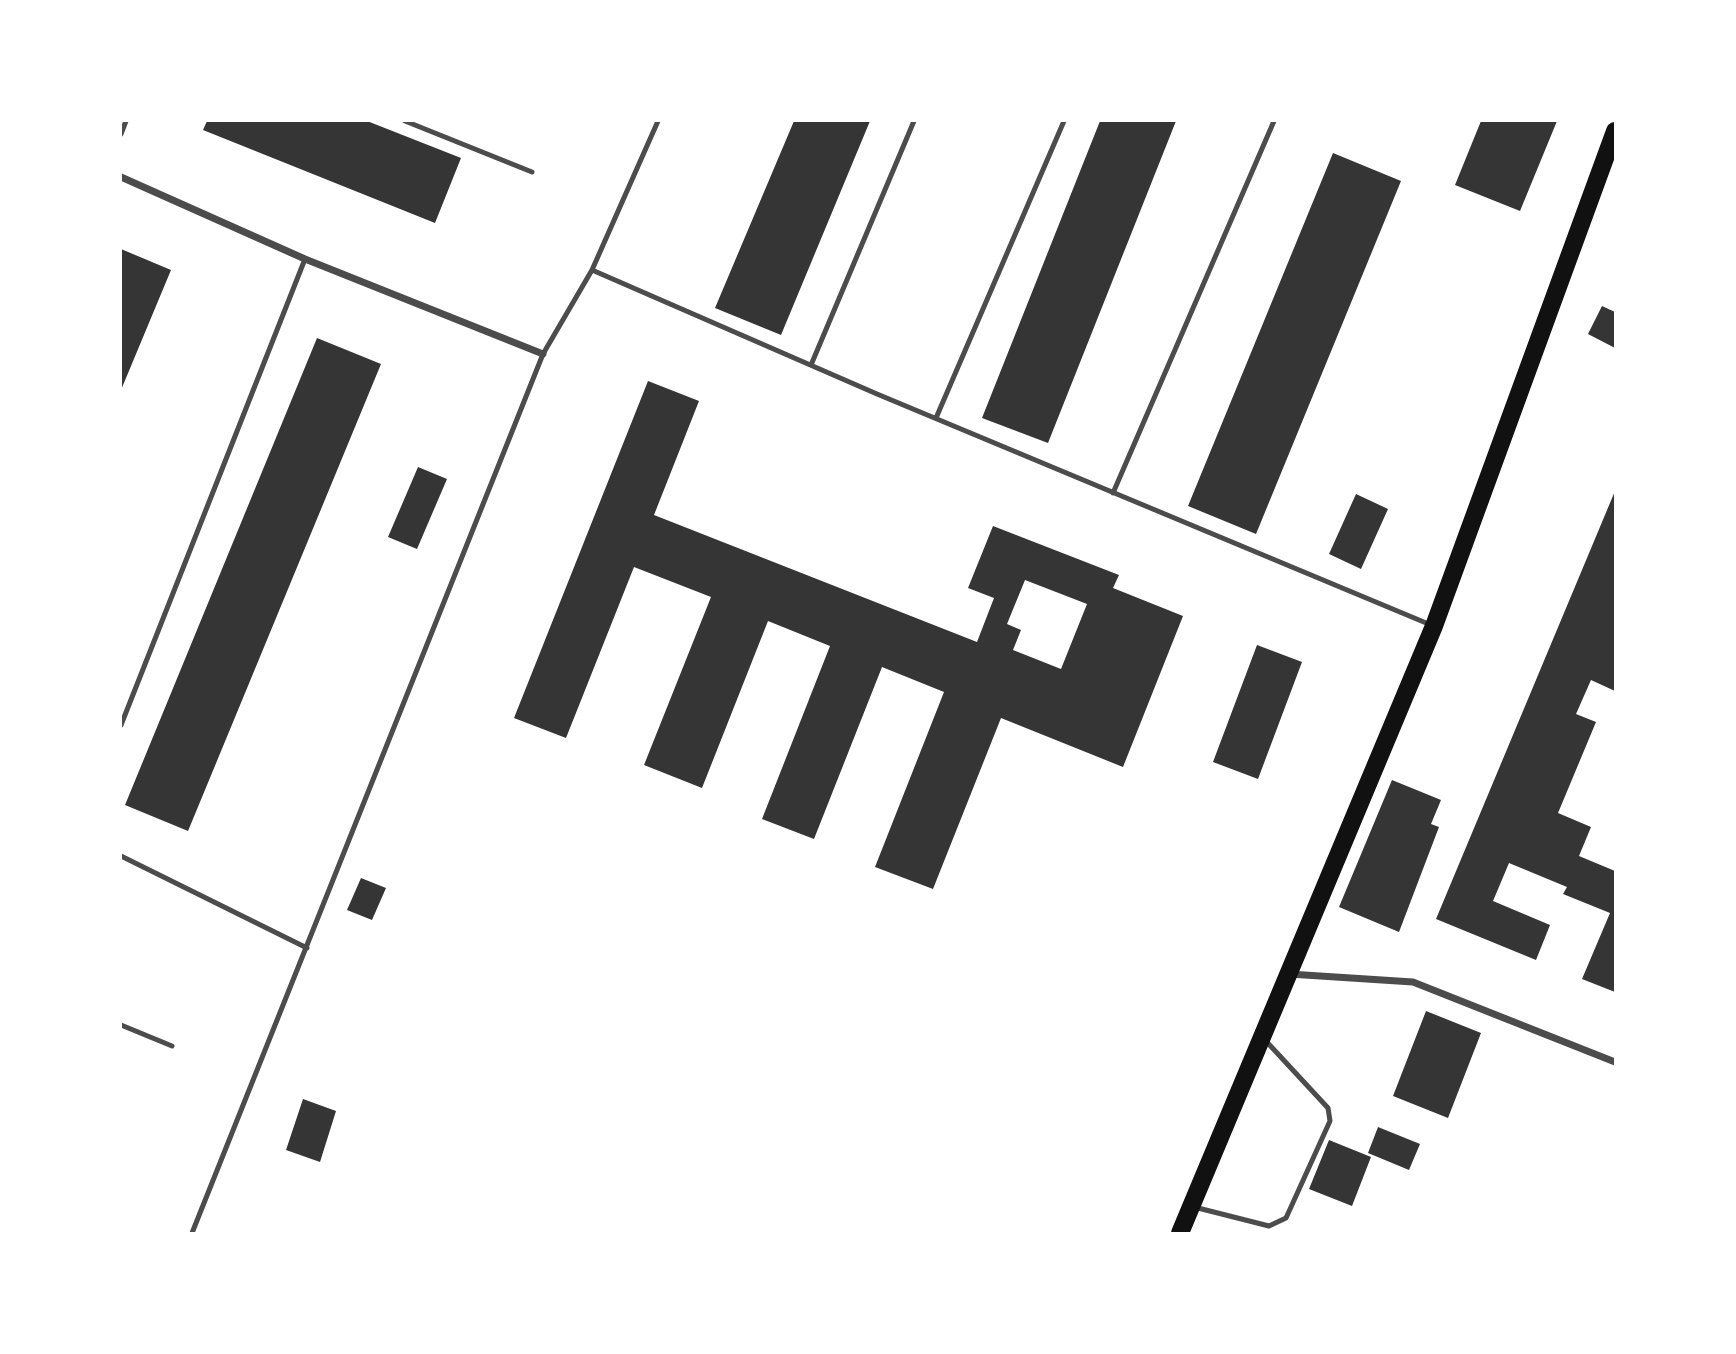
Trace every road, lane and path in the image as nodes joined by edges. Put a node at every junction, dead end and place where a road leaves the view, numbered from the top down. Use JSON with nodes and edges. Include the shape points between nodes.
{"nodes":[{"id":1,"x":126,"y":121,"type":"edge"},
{"id":2,"x":405,"y":121,"type":"edge"},
{"id":3,"x":658,"y":121,"type":"edge"},
{"id":4,"x":914,"y":121,"type":"edge"},
{"id":5,"x":1064,"y":121,"type":"edge"},
{"id":6,"x":1274,"y":121,"type":"edge"},
{"id":7,"x":1615,"y":131,"type":"edge"},
{"id":8,"x":121,"y":134,"type":"edge"},
{"id":9,"x":532,"y":172,"type":"dead end"},
{"id":10,"x":121,"y":177,"type":"edge"},
{"id":11,"x":305,"y":259,"type":"junction"},
{"id":12,"x":592,"y":270,"type":"junction"},
{"id":13,"x":543,"y":354,"type":"junction"},
{"id":14,"x":811,"y":365,"type":"junction"},
{"id":15,"x":936,"y":418,"type":"junction"},
{"id":16,"x":1113,"y":492,"type":"junction"},
{"id":17,"x":1434,"y":626,"type":"junction"},
{"id":18,"x":121,"y":725,"type":"edge"},
{"id":19,"x":121,"y":856,"type":"edge"},
{"id":20,"x":307,"y":948,"type":"junction"},
{"id":21,"x":1288,"y":974,"type":"junction"},
{"id":22,"x":121,"y":1025,"type":"edge"},
{"id":23,"x":1262,"y":1037,"type":"junction"},
{"id":24,"x":172,"y":1046,"type":"dead end"},
{"id":25,"x":1615,"y":1062,"type":"edge"},
{"id":26,"x":1191,"y":1206,"type":"junction"},
{"id":27,"x":192,"y":1233,"type":"edge"},
{"id":28,"x":1180,"y":1233,"type":"edge"}],
"edges":[{"from":1,"to":8,"type":"lane"},
{"from":2,"to":9,"type":"lane"},
{"from":3,"to":12,"type":"lane"},
{"from":4,"to":14,"type":"lane"},
{"from":5,"to":15,"type":"lane"},
{"from":6,"to":16,"type":"lane"},
{"from":7,"to":17,"type":"main road"},
{"from":10,"to":11,"type":"street"},
{"from":11,"to":13,"type":"street"},
{"from":11,"to":18,"type":"lane"},
{"from":12,"to":13,"type":"lane"},
{"from":12,"to":14,"type":"lane"},
{"from":13,"to":20,"type":"lane"},
{"from":14,"to":15,"type":"lane"},
{"from":15,"to":16,"type":"lane"},
{"from":16,"to":17,"type":"lane"},
{"from":17,"to":21,"type":"main road"},
{"from":19,"to":20,"type":"lane"},
{"from":20,"to":27,"type":"lane"},
{"from":21,"to":23,"type":"main road"},
{"from":21,"to":25,"type":"street","via":[[1413,982]]},
{"from":22,"to":24,"type":"lane"},
{"from":23,"to":26,"type":"main road"},
{"from":23,"to":26,"type":"lane","via":[[1328,1108],[1330,1121],[1286,1218],[1269,1226]]},
{"from":26,"to":28,"type":"main road"}]}
